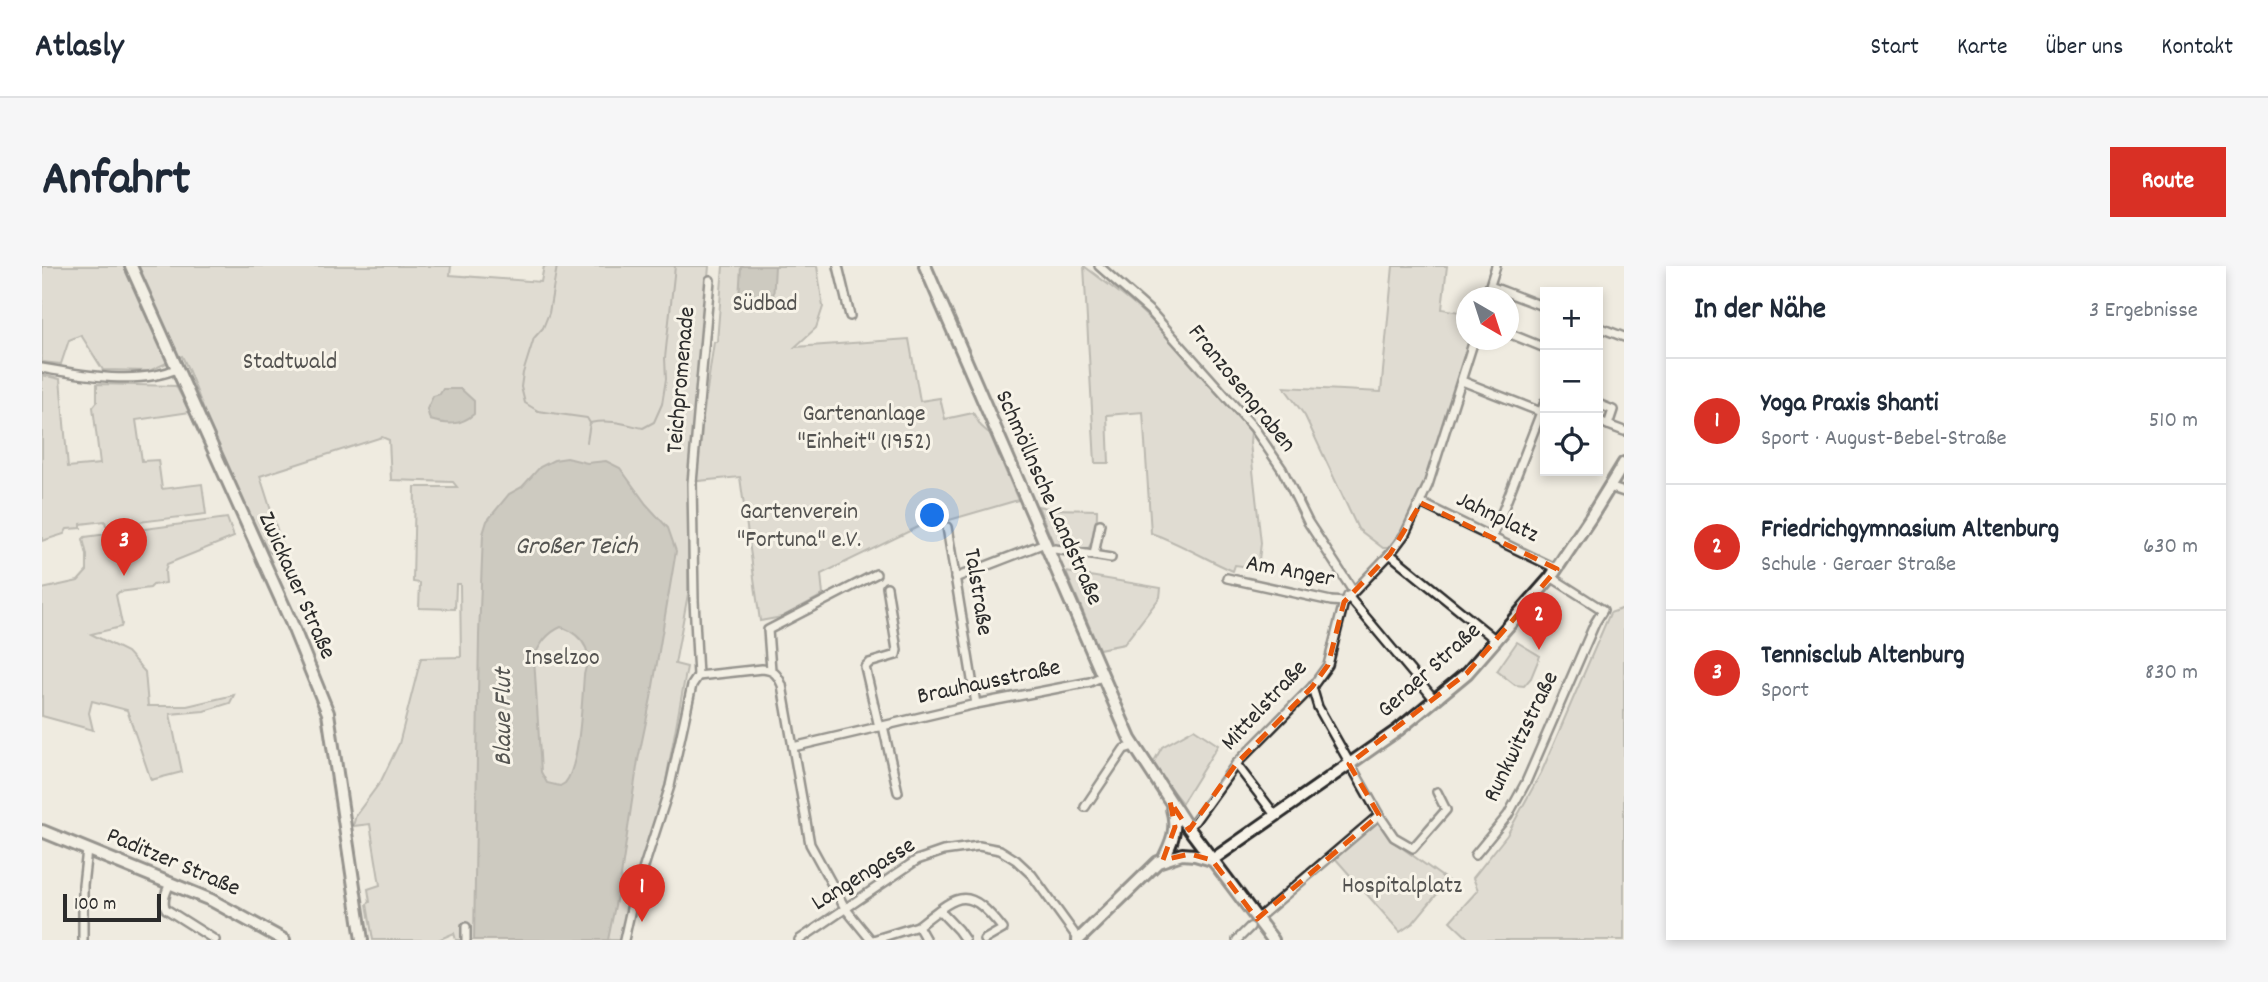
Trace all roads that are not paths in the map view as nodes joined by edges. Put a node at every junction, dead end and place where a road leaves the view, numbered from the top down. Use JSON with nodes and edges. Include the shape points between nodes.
{"nodes":[{"id":1,"x":131,"y":266,"type":"edge"},
{"id":2,"x":838,"y":266,"type":"edge"},
{"id":3,"x":925,"y":266,"type":"edge"},
{"id":4,"x":1098,"y":266,"type":"edge"},
{"id":5,"x":1496,"y":266,"type":"edge"},
{"id":6,"x":710,"y":280,"type":"dead end"},
{"id":7,"x":1490,"y":286,"type":"joint"},
{"id":8,"x":1540,"y":305,"type":"edge"},
{"id":9,"x":850,"y":316,"type":"dead end"},
{"id":10,"x":1603,"y":329,"type":"edge"},
{"id":11,"x":1519,"y":337,"type":"edge"},
{"id":12,"x":1624,"y":337,"type":"edge"},
{"id":13,"x":1540,"y":346,"type":"edge"},
{"id":14,"x":1471,"y":350,"type":"edge"},
{"id":15,"x":42,"y":368,"type":"edge"},
{"id":16,"x":178,"y":368,"type":"junction"},
{"id":17,"x":1462,"y":381,"type":"junction"},
{"id":18,"x":1603,"y":406,"type":"edge"},
{"id":19,"x":1540,"y":412,"type":"edge"},
{"id":20,"x":1541,"y":413,"type":"edge"},
{"id":21,"x":1603,"y":423,"type":"edge"},
{"id":22,"x":1608,"y":425,"type":"junction"},
{"id":23,"x":1624,"y":431,"type":"edge"},
{"id":24,"x":1624,"y":463,"type":"edge"},
{"id":25,"x":1609,"y":487,"type":"junction"},
{"id":26,"x":1624,"y":492,"type":"edge"},
{"id":27,"x":1421,"y":503,"type":"junction"},
{"id":28,"x":1100,"y":524,"type":"dead end"},
{"id":29,"x":947,"y":527,"type":"dead end"},
{"id":30,"x":1493,"y":536,"type":"junction"},
{"id":31,"x":1046,"y":547,"type":"junction"},
{"id":32,"x":1390,"y":554,"type":"junction"},
{"id":33,"x":1094,"y":555,"type":"junction"},
{"id":34,"x":1111,"y":558,"type":"dead end"},
{"id":35,"x":1554,"y":573,"type":"junction"},
{"id":36,"x":876,"y":574,"type":"dead end"},
{"id":37,"x":955,"y":578,"type":"junction"},
{"id":38,"x":1227,"y":578,"type":"dead end"},
{"id":39,"x":887,"y":587,"type":"dead end"},
{"id":40,"x":1348,"y":596,"type":"junction"},
{"id":41,"x":1497,"y":641,"type":"junction"},
{"id":42,"x":771,"y":670,"type":"junction"},
{"id":43,"x":698,"y":676,"type":"junction"},
{"id":44,"x":1103,"y":676,"type":"junction"},
{"id":45,"x":1312,"y":687,"type":"junction"},
{"id":46,"x":1435,"y":700,"type":"junction"},
{"id":47,"x":976,"y":704,"type":"junction"},
{"id":48,"x":881,"y":727,"type":"junction"},
{"id":49,"x":1135,"y":746,"type":"junction"},
{"id":50,"x":793,"y":747,"type":"junction"},
{"id":51,"x":1236,"y":764,"type":"junction"},
{"id":52,"x":1349,"y":764,"type":"junction"},
{"id":53,"x":898,"y":792,"type":"dead end"},
{"id":54,"x":1437,"y":792,"type":"dead end"},
{"id":55,"x":1170,"y":801,"type":"junction"},
{"id":56,"x":1085,"y":807,"type":"dead end"},
{"id":57,"x":1379,"y":815,"type":"junction"},
{"id":58,"x":1275,"y":816,"type":"junction"},
{"id":59,"x":1187,"y":827,"type":"junction"},
{"id":60,"x":42,"y":831,"type":"edge"},
{"id":61,"x":87,"y":850,"type":"junction"},
{"id":62,"x":1475,"y":855,"type":"dead end"},
{"id":63,"x":1163,"y":860,"type":"junction"},
{"id":64,"x":1212,"y":860,"type":"junction"},
{"id":65,"x":170,"y":883,"type":"junction"},
{"id":66,"x":845,"y":908,"type":"junction"},
{"id":67,"x":939,"y":910,"type":"junction"},
{"id":68,"x":1254,"y":923,"type":"junction"},
{"id":69,"x":918,"y":926,"type":"junction"},
{"id":70,"x":466,"y":928,"type":"dead end"},
{"id":71,"x":83,"y":940,"type":"edge"},
{"id":72,"x":215,"y":940,"type":"edge"},
{"id":73,"x":284,"y":940,"type":"edge"},
{"id":74,"x":362,"y":940,"type":"edge"},
{"id":75,"x":466,"y":940,"type":"edge"},
{"id":76,"x":624,"y":940,"type":"edge"},
{"id":77,"x":799,"y":940,"type":"edge"},
{"id":78,"x":872,"y":940,"type":"edge"},
{"id":79,"x":926,"y":940,"type":"edge"},
{"id":80,"x":965,"y":940,"type":"edge"},
{"id":81,"x":984,"y":940,"type":"edge"},
{"id":82,"x":1078,"y":940,"type":"edge"},
{"id":83,"x":1237,"y":940,"type":"edge"},
{"id":84,"x":1273,"y":940,"type":"edge"}],
"edges":[{"from":1,"to":16,"type":"main road","name":"Zwickauer Straße"},
{"from":2,"to":9,"type":"street"},
{"from":3,"to":31,"type":"main road","name":"Schmöllnsche Landstraße"},
{"from":4,"to":40,"type":"street","name":"Franzosengraben","via":[[1151,312],[1254,428],[1282,469]]},
{"from":5,"to":7,"type":"street"},
{"from":6,"to":43,"type":"street","name":"Teichpromenade","via":[[692,483]]},
{"from":7,"to":8,"type":"street"},
{"from":10,"to":12,"type":"street"},
{"from":11,"to":13,"type":"street"},
{"from":14,"to":17,"type":"street"},
{"from":15,"to":16,"type":"street","via":[[149,377]]},
{"from":16,"to":74,"type":"main road","name":"Zwickauer Straße","via":[[328,713]]},
{"from":17,"to":19,"type":"street"},
{"from":17,"to":27,"type":"street"},
{"from":18,"to":22,"type":"street","via":[[1613,410]]},
{"from":20,"to":30,"type":"street"},
{"from":21,"to":22,"type":"street"},
{"from":22,"to":23,"type":"street"},
{"from":24,"to":25,"type":"main road","name":"Geraer Straße"},
{"from":25,"to":26,"type":"street"},
{"from":25,"to":35,"type":"main road","name":"Geraer Straße"},
{"from":27,"to":30,"type":"street","name":"Jahnplatz"},
{"from":27,"to":32,"type":"street"},
{"from":28,"to":33,"type":"street"},
{"from":29,"to":37,"type":"street","name":"Talstraße"},
{"from":30,"to":35,"type":"street","name":"Jahnplatz"},
{"from":31,"to":33,"type":"street"},
{"from":31,"to":37,"type":"street"},
{"from":31,"to":44,"type":"main road","name":"Schmöllnsche Landstraße"},
{"from":32,"to":40,"type":"street"},
{"from":32,"to":41,"type":"street"},
{"from":33,"to":34,"type":"street"},
{"from":35,"to":41,"type":"main road","name":"Geraer Straße"},
{"from":35,"to":62,"type":"street","name":"Runkwitzstraße","via":[[1603,610],[1526,782],[1508,815]]},
{"from":36,"to":42,"type":"street","via":[[768,630]]},
{"from":37,"to":47,"type":"street","name":"Talstraße"},
{"from":38,"to":40,"type":"street","name":"Am Anger","via":[[1331,601]]},
{"from":39,"to":48,"type":"street","via":[[898,650],[896,655],[865,667]]},
{"from":40,"to":45,"type":"street","name":"Mittelstraße","via":[[1328,665]]},
{"from":40,"to":46,"type":"street","name":"Franzosengraben"},
{"from":41,"to":46,"type":"main road","name":"Geraer Straße"},
{"from":42,"to":43,"type":"street"},
{"from":42,"to":50,"type":"street","via":[[782,685]]},
{"from":43,"to":76,"type":"street"},
{"from":44,"to":47,"type":"street","name":"Brauhausstraße"},
{"from":44,"to":49,"type":"main road","name":"Schmöllnsche Landstraße"},
{"from":45,"to":51,"type":"street","name":"Mittelstraße"},
{"from":45,"to":52,"type":"street","via":[[1318,708]]},
{"from":46,"to":52,"type":"main road","name":"Geraer Straße"},
{"from":47,"to":48,"type":"street","name":"Brauhausstraße"},
{"from":48,"to":50,"type":"street","name":"Brauhausstraße"},
{"from":48,"to":53,"type":"street"},
{"from":49,"to":55,"type":"main road","name":"Schmöllnsche Landstraße"},
{"from":49,"to":56,"type":"street","via":[[1124,749]]},
{"from":50,"to":66,"type":"street","via":[[810,844]]},
{"from":51,"to":58,"type":"street"},
{"from":51,"to":59,"type":"street","name":"Mittelstraße"},
{"from":52,"to":57,"type":"street"},
{"from":52,"to":58,"type":"main road","name":"Geraer Straße"},
{"from":54,"to":57,"type":"street","via":[[1447,810],[1413,848],[1394,837]]},
{"from":55,"to":59,"type":"main road","name":"Schmöllnsche Landstraße"},
{"from":55,"to":63,"type":"main road","via":[[1175,827]]},
{"from":57,"to":68,"type":"street"},
{"from":58,"to":64,"type":"main road","name":"Geraer Straße"},
{"from":59,"to":64,"type":"main road","name":"Schmöllnsche Landstraße"},
{"from":60,"to":61,"type":"main road","name":"Paditzer Straße"},
{"from":61,"to":65,"type":"main road","name":"Paditzer Straße"},
{"from":61,"to":71,"type":"street"},
{"from":63,"to":64,"type":"main road","via":[[1191,854]]},
{"from":63,"to":82,"type":"main road"},
{"from":64,"to":68,"type":"main road","name":"Schmöllnsche Landstraße"},
{"from":65,"to":72,"type":"street","via":[[166,909]]},
{"from":65,"to":73,"type":"main road","name":"Paditzer Straße","via":[[232,910]]},
{"from":66,"to":77,"type":"street","name":"Langengasse"},
{"from":66,"to":78,"type":"street"},
{"from":66,"to":82,"type":"street","name":"Langengasse","via":[[917,860],[943,850],[979,846],[1000,850],[1032,875]]},
{"from":67,"to":69,"type":"street"},
{"from":67,"to":80,"type":"street"},
{"from":67,"to":81,"type":"street","via":[[961,899],[983,905],[1003,929]]},
{"from":68,"to":83,"type":"street"},
{"from":68,"to":84,"type":"main road","name":"Schmöllnsche Landstraße"},
{"from":69,"to":78,"type":"street"},
{"from":69,"to":79,"type":"street"},
{"from":70,"to":75,"type":"street"}]}
